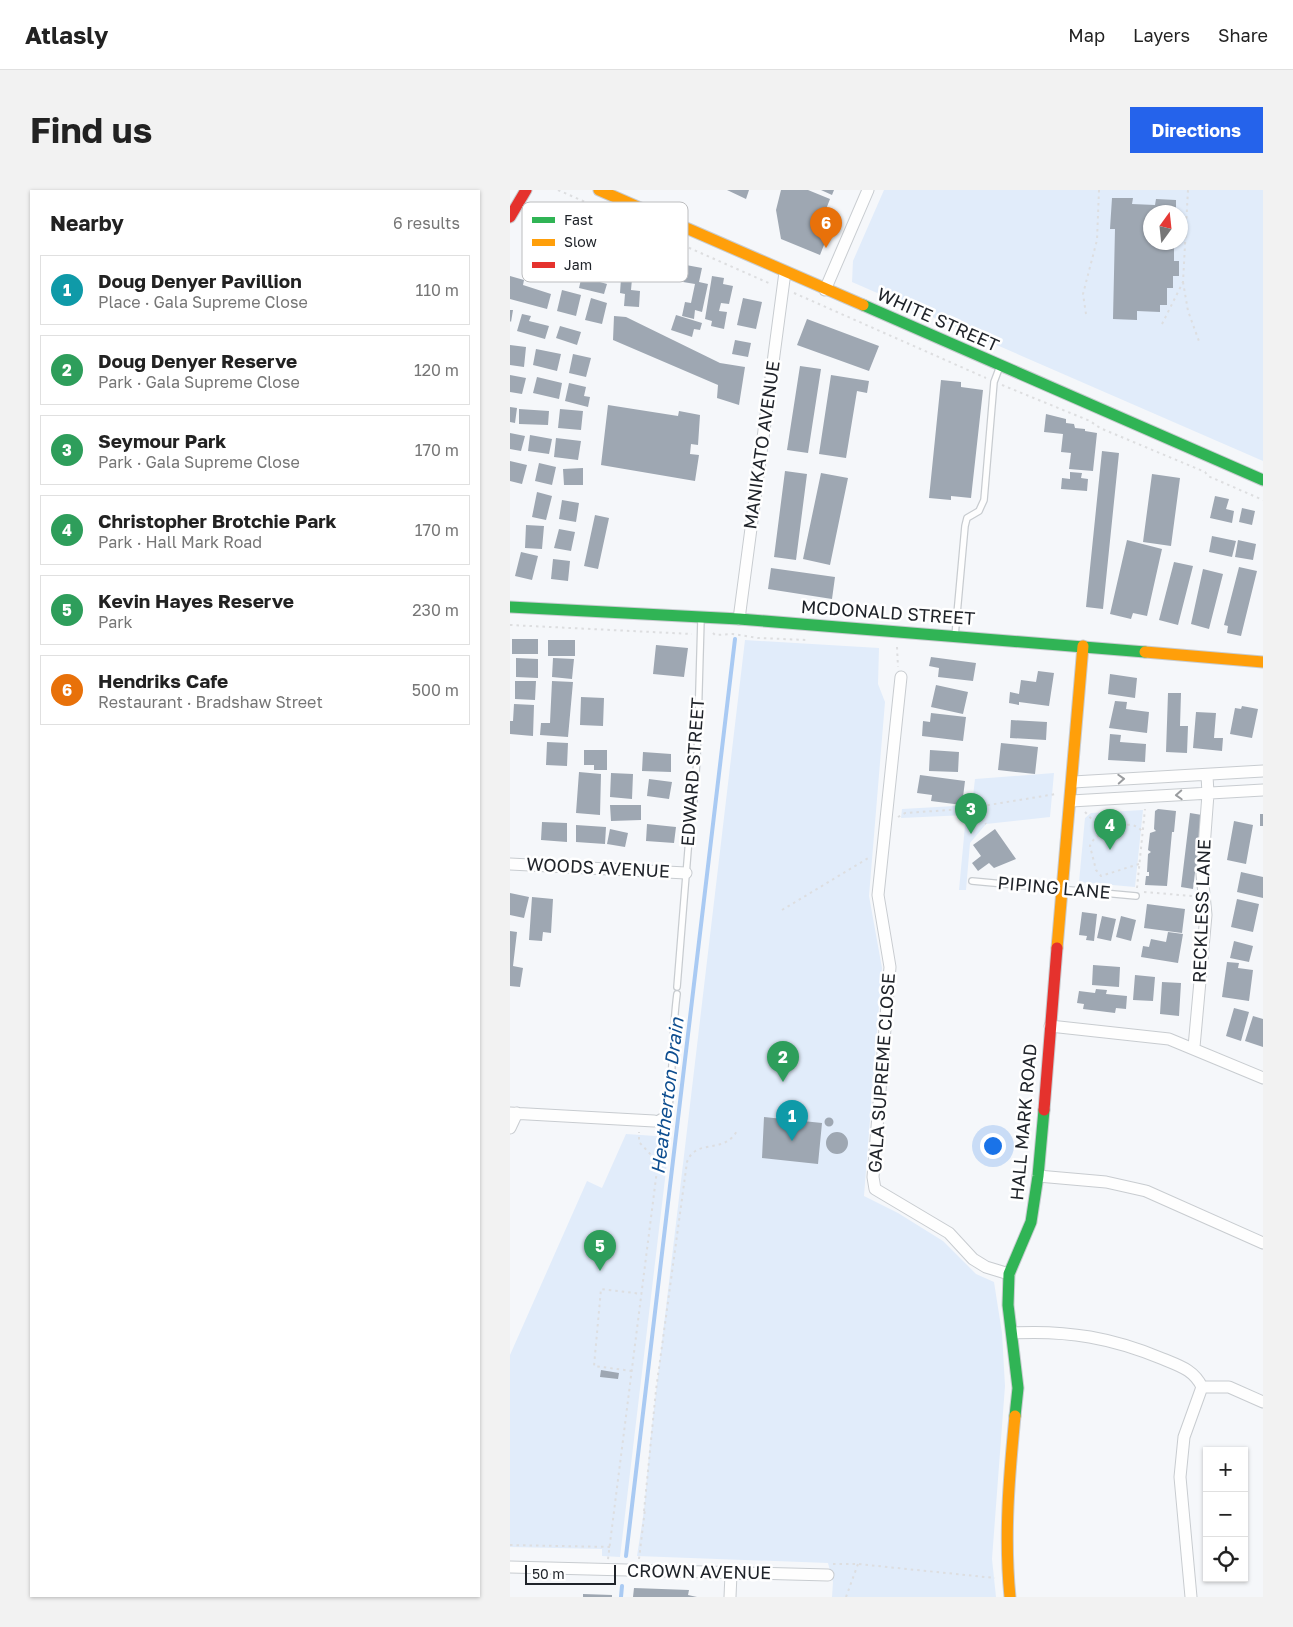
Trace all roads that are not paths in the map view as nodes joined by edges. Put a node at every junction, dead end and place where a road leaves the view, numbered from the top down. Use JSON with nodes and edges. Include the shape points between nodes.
{"nodes":[{"id":1,"x":516,"y":190,"type":"edge"},
{"id":2,"x":526,"y":190,"type":"edge"},
{"id":3,"x":599,"y":190,"type":"edge"},
{"id":4,"x":868,"y":190,"type":"edge"},
{"id":5,"x":626,"y":202,"type":"edge"},
{"id":6,"x":510,"y":211,"type":"edge"},
{"id":7,"x":510,"y":217,"type":"edge"},
{"id":8,"x":688,"y":229,"type":"edge"},
{"id":9,"x":785,"y":272,"type":"junction"},
{"id":10,"x":825,"y":290,"type":"junction"},
{"id":11,"x":1000,"y":366,"type":"junction"},
{"id":12,"x":1263,"y":480,"type":"edge"},
{"id":13,"x":510,"y":607,"type":"edge"},
{"id":14,"x":701,"y":617,"type":"junction"},
{"id":15,"x":739,"y":619,"type":"junction"},
{"id":16,"x":955,"y":636,"type":"junction"},
{"id":17,"x":1083,"y":646,"type":"junction"},
{"id":18,"x":1263,"y":662,"type":"edge"},
{"id":19,"x":901,"y":678,"type":"road end"},
{"id":20,"x":1263,"y":771,"type":"edge"},
{"id":21,"x":1207,"y":774,"type":"junction"},
{"id":22,"x":1263,"y":790,"type":"edge"},
{"id":23,"x":1072,"y":792,"type":"junction"},
{"id":24,"x":1208,"y":794,"type":"junction"},
{"id":25,"x":692,"y":812,"type":"road end"},
{"id":26,"x":689,"y":838,"type":"road end"},
{"id":27,"x":510,"y":864,"type":"edge"},
{"id":28,"x":686,"y":873,"type":"junction"},
{"id":29,"x":972,"y":881,"type":"dead end"},
{"id":30,"x":1062,"y":889,"type":"junction"},
{"id":31,"x":1136,"y":896,"type":"dead end"},
{"id":32,"x":1050,"y":1026,"type":"junction"},
{"id":33,"x":1194,"y":1048,"type":"junction"},
{"id":34,"x":1263,"y":1078,"type":"edge"},
{"id":35,"x":513,"y":1113,"type":"edge"},
{"id":36,"x":651,"y":1121,"type":"joint"},
{"id":37,"x":510,"y":1128,"type":"edge"},
{"id":38,"x":1038,"y":1176,"type":"junction"},
{"id":39,"x":1263,"y":1243,"type":"edge"},
{"id":40,"x":1009,"y":1274,"type":"junction"},
{"id":41,"x":1013,"y":1333,"type":"junction"},
{"id":42,"x":1202,"y":1386,"type":"junction"},
{"id":43,"x":1263,"y":1402,"type":"edge"},
{"id":44,"x":510,"y":1567,"type":"edge"},
{"id":45,"x":731,"y":1574,"type":"junction"},
{"id":46,"x":828,"y":1575,"type":"dead end"},
{"id":47,"x":730,"y":1597,"type":"edge"},
{"id":48,"x":1010,"y":1597,"type":"edge"},
{"id":49,"x":1191,"y":1597,"type":"edge"}],
"edges":[{"from":1,"to":6,"type":"street"},
{"from":2,"to":7,"type":"street"},
{"from":3,"to":5,"type":"street","name":"WHITE STREET"},
{"from":4,"to":10,"type":"street"},
{"from":8,"to":9,"type":"street","name":"WHITE STREET"},
{"from":9,"to":10,"type":"street","name":"WHITE STREET"},
{"from":9,"to":15,"type":"street","name":"MANIKATO AVENUE"},
{"from":10,"to":11,"type":"street","name":"WHITE STREET"},
{"from":11,"to":12,"type":"street","name":"WHITE STREET"},
{"from":11,"to":16,"type":"lane","via":[[994,382],[984,500],[979,510],[966,518]]},
{"from":13,"to":14,"type":"street","name":"MCDONALD STREET"},
{"from":14,"to":15,"type":"street","name":"MCDONALD STREET"},
{"from":14,"to":25,"type":"lane","name":"EDWARD STREET","via":[[697,759]]},
{"from":15,"to":16,"type":"street","name":"MCDONALD STREET"},
{"from":16,"to":17,"type":"street","name":"MCDONALD STREET"},
{"from":17,"to":18,"type":"street","name":"MCDONALD STREET"},
{"from":17,"to":23,"type":"street","name":"HALL MARK ROAD"},
{"from":19,"to":40,"type":"street","name":"GALA SUPREME CLOSE","via":[[878,894],[890,966],[873,1177],[875,1190],[949,1233],[973,1259]]},
{"from":20,"to":21,"type":"street"},
{"from":23,"to":21,"type":"street","one_way":true},
{"from":21,"to":24,"type":"street","name":"RECKLESS LANE"},
{"from":22,"to":24,"type":"street"},
{"from":24,"to":23,"type":"street","one_way":true,"via":[[1146,797]]},
{"from":23,"to":30,"type":"street","name":"HALL MARK ROAD"},
{"from":24,"to":33,"type":"street","name":"RECKLESS LANE","via":[[1202,874],[1206,915]]},
{"from":26,"to":28,"type":"lane","name":"EDWARD STREET"},
{"from":27,"to":28,"type":"street","name":"WOODS AVENUE"},
{"from":28,"to":36,"type":"lane","name":"EDWARD STREET","via":[[669,1108],[666,1114]]},
{"from":29,"to":30,"type":"lane","name":"PIPING LANE"},
{"from":30,"to":31,"type":"lane","name":"PIPING LANE"},
{"from":30,"to":32,"type":"street","name":"HALL MARK ROAD"},
{"from":32,"to":33,"type":"street","via":[[1169,1039]]},
{"from":32,"to":38,"type":"street","name":"HALL MARK ROAD"},
{"from":33,"to":34,"type":"street"},
{"from":35,"to":36,"type":"street"},
{"from":35,"to":37,"type":"street"},
{"from":38,"to":39,"type":"street","via":[[1106,1182],[1146,1191]]},
{"from":38,"to":40,"type":"street","name":"HALL MARK ROAD","via":[[1031,1222]]},
{"from":40,"to":41,"type":"street","name":"HALL MARK ROAD","via":[[1008,1305]]},
{"from":41,"to":42,"type":"street","via":[[1099,1337],[1129,1345],[1188,1370],[1197,1376]]},
{"from":41,"to":48,"type":"street","name":"HALL MARK ROAD","via":[[1018,1388],[1007,1510],[1006,1558]]},
{"from":42,"to":43,"type":"street","via":[[1229,1387]]},
{"from":42,"to":49,"type":"street","via":[[1184,1437],[1180,1477]]},
{"from":44,"to":45,"type":"street","name":"CROWN AVENUE"},
{"from":45,"to":46,"type":"street","name":"CROWN AVENUE"},
{"from":45,"to":47,"type":"street"}]}
